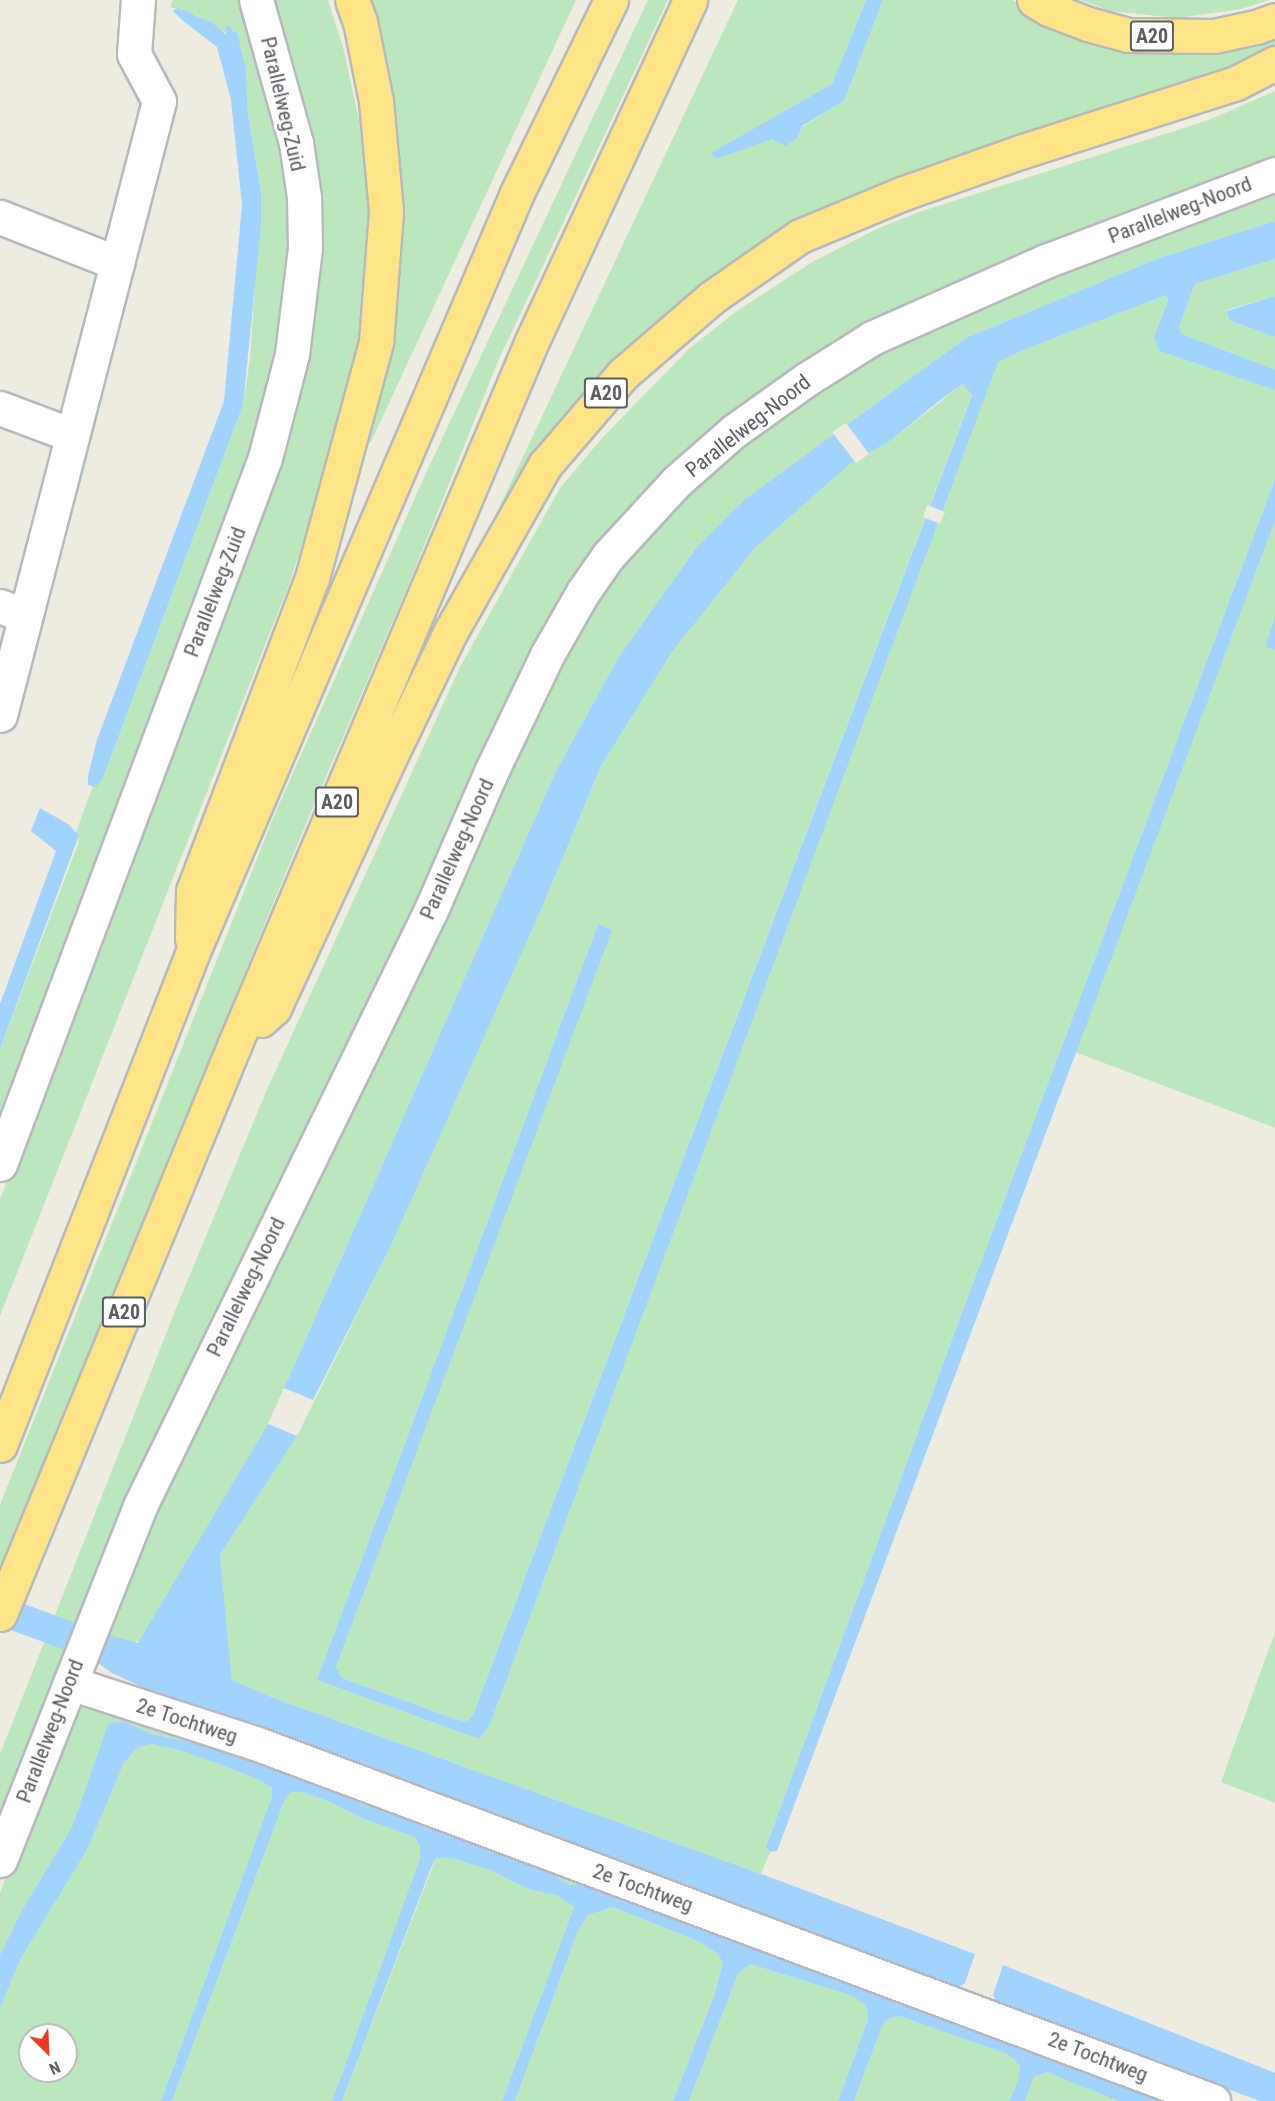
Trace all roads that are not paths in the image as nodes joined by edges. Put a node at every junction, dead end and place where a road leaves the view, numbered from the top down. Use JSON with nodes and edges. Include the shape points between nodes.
{"nodes":[{"id":1,"x":138,"y":0,"type":"edge"},
{"id":2,"x":256,"y":0,"type":"edge"},
{"id":3,"x":352,"y":0,"type":"edge"},
{"id":4,"x":611,"y":0,"type":"edge"},
{"id":5,"x":690,"y":0,"type":"edge"},
{"id":6,"x":1034,"y":0,"type":"edge"},
{"id":7,"x":1275,"y":20,"type":"edge"},
{"id":8,"x":1275,"y":63,"type":"edge"},
{"id":9,"x":1275,"y":174,"type":"edge"},
{"id":10,"x":0,"y":217,"type":"edge"},
{"id":11,"x":117,"y":263,"type":"junction"},
{"id":12,"x":0,"y":408,"type":"edge"},
{"id":13,"x":72,"y":435,"type":"junction"},
{"id":14,"x":13,"y":611,"type":"edge"},
{"id":15,"x":0,"y":715,"type":"edge"},
{"id":16,"x":192,"y":954,"type":"junction"},
{"id":17,"x":234,"y":1046,"type":"junction"},
{"id":18,"x":0,"y":1164,"type":"edge"},
{"id":19,"x":0,"y":1445,"type":"edge"},
{"id":20,"x":0,"y":1614,"type":"edge"},
{"id":21,"x":73,"y":1673,"type":"junction"},
{"id":22,"x":0,"y":1860,"type":"edge"},
{"id":23,"x":1213,"y":2101,"type":"edge"}],
"edges":[{"from":1,"to":11,"type":"street","via":[[134,54],[159,101]]},
{"from":2,"to":18,"type":"street","name":"Parallelweg-Zuid","via":[[296,143],[304,197],[305,248],[292,354],[265,458]]},
{"from":3,"to":16,"type":"highway","via":[[376,101],[386,211],[376,342],[312,578],[193,891]]},
{"from":4,"to":16,"type":"highway","via":[[517,193]]},
{"from":5,"to":17,"type":"highway","number":"A20","via":[[532,341]]},
{"from":6,"to":7,"type":"highway","number":"A20","via":[[1088,24],[1128,35],[1214,36]]},
{"from":8,"to":17,"type":"highway","number":"A20","via":[[1236,83],[1020,152],[904,193],[800,236],[711,298],[623,374],[545,465],[451,632],[274,1008]]},
{"from":9,"to":21,"type":"street","name":"Parallelweg-Noord","via":[[1046,261],[872,338],[734,431],[676,483],[608,556],[547,655],[431,910],[140,1506]]},
{"from":10,"to":11,"type":"street"},
{"from":11,"to":13,"type":"street"},
{"from":12,"to":13,"type":"street"},
{"from":13,"to":14,"type":"street"},
{"from":14,"to":15,"type":"street"},
{"from":16,"to":19,"type":"highway"},
{"from":17,"to":20,"type":"highway","number":"A20"},
{"from":21,"to":22,"type":"street","name":"Parallelweg-Noord"},
{"from":21,"to":23,"type":"street","name":"2e Tochtweg"}]}
